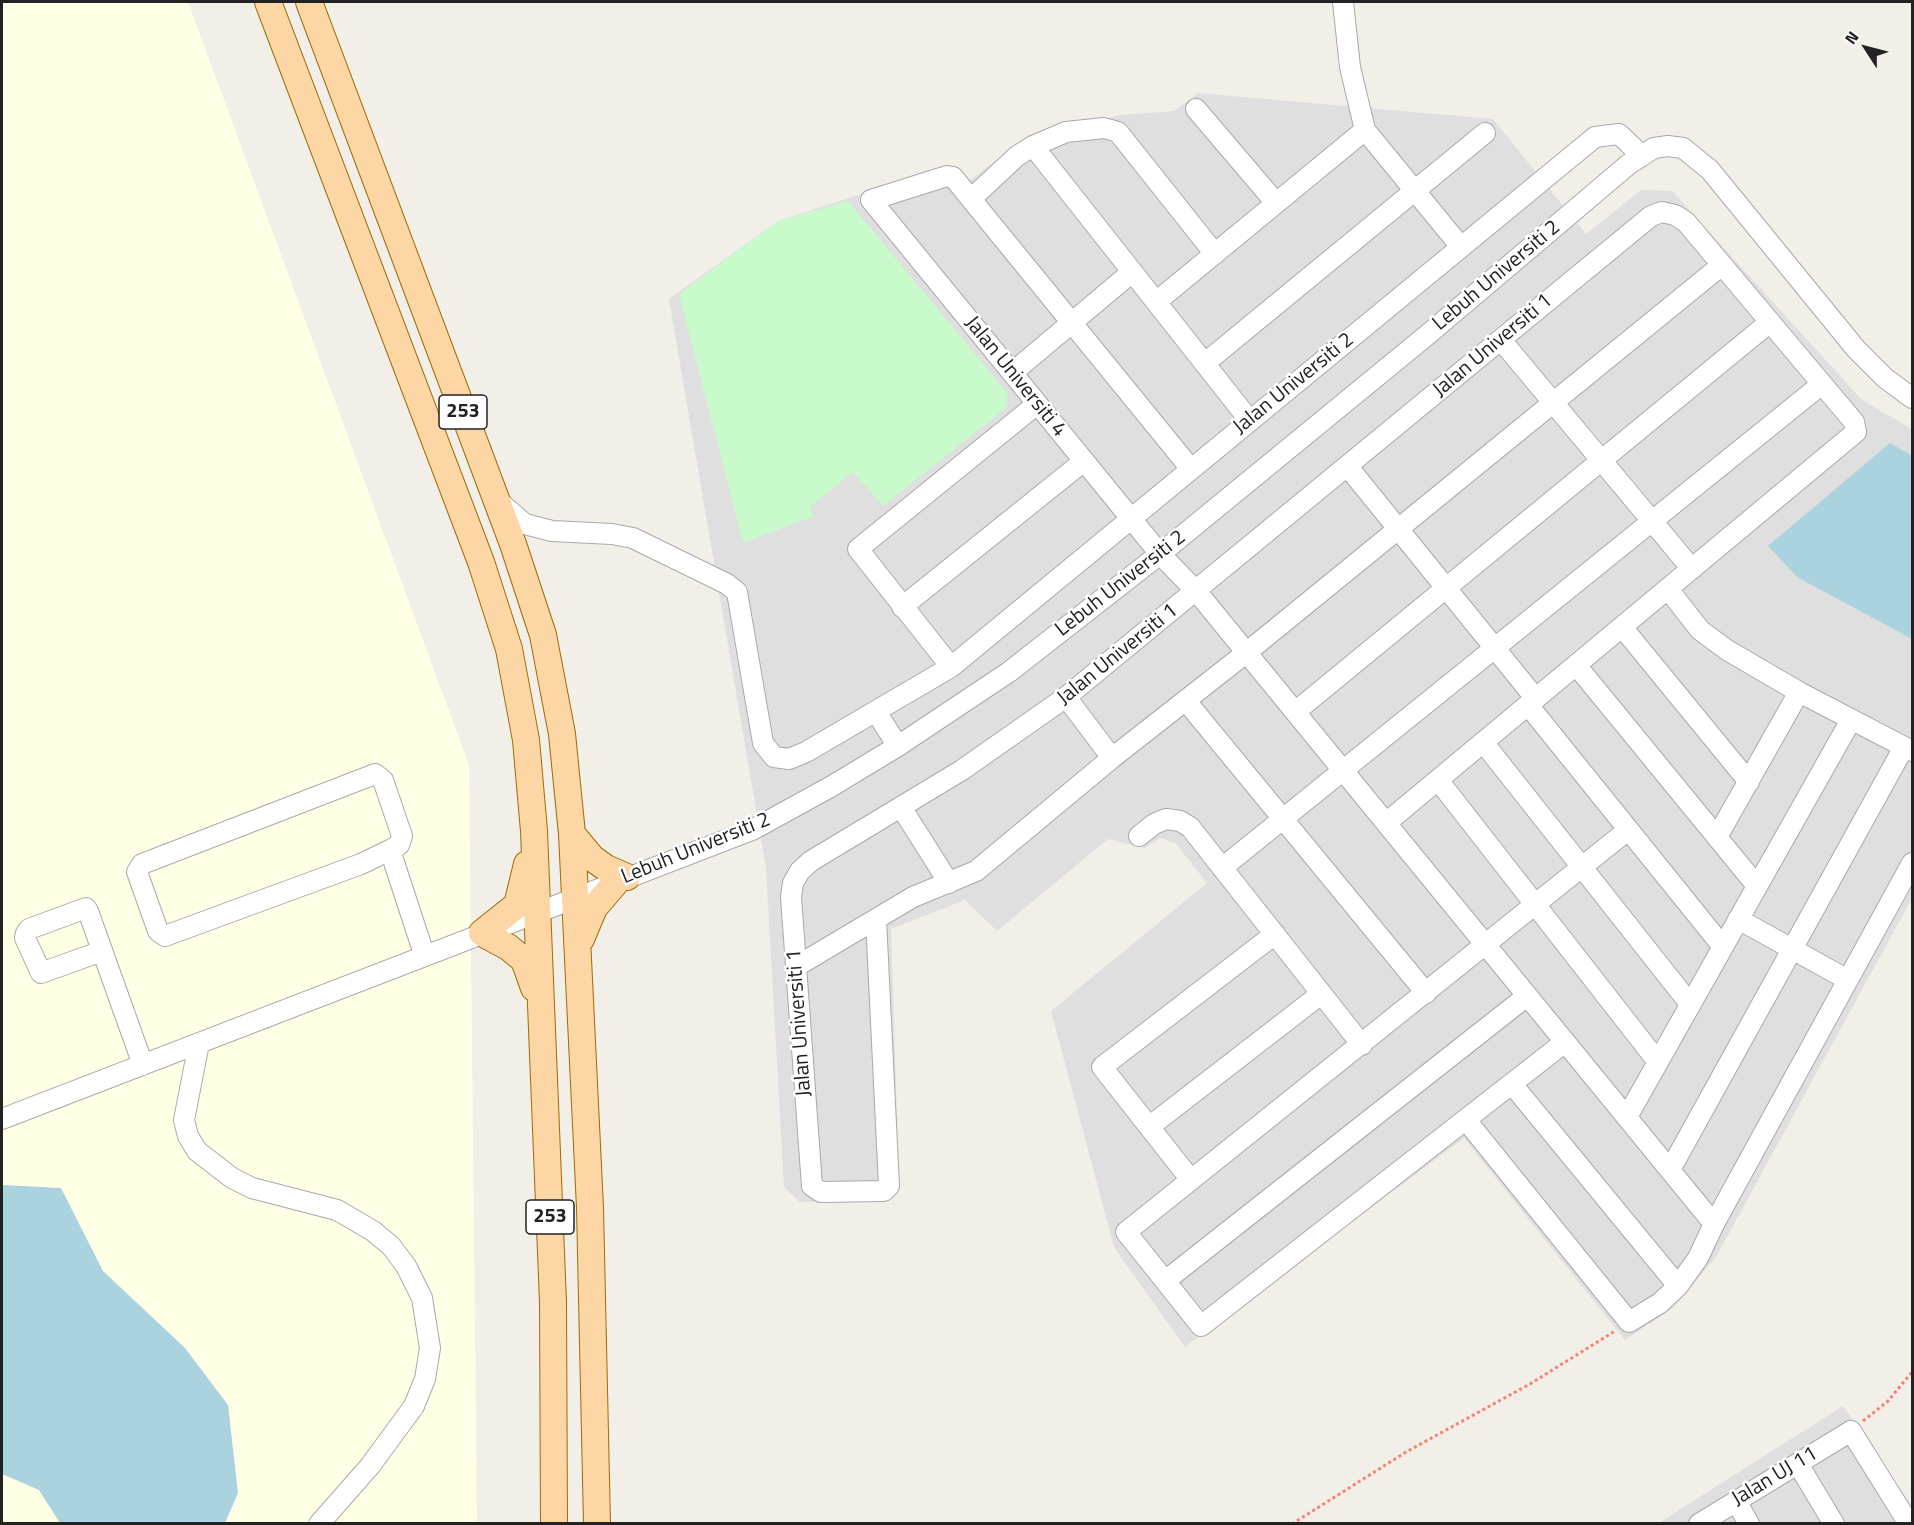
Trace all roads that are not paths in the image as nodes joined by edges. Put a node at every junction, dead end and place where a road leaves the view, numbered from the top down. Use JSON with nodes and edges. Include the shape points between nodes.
{"nodes":[{"id":1,"x":268,"y":2,"type":"edge"},
{"id":2,"x":309,"y":2,"type":"edge"},
{"id":3,"x":1343,"y":2,"type":"edge"},
{"id":4,"x":1196,"y":109,"type":"dead end"},
{"id":5,"x":1365,"y":130,"type":"junction"},
{"id":6,"x":1485,"y":134,"type":"dead end"},
{"id":7,"x":1033,"y":146,"type":"junction"},
{"id":8,"x":1641,"y":155,"type":"junction"},
{"id":9,"x":1414,"y":191,"type":"junction"},
{"id":10,"x":971,"y":199,"type":"junction"},
{"id":11,"x":1276,"y":203,"type":"junction"},
{"id":12,"x":1461,"y":247,"type":"junction"},
{"id":13,"x":1215,"y":254,"type":"junction"},
{"id":14,"x":1722,"y":265,"type":"junction"},
{"id":15,"x":1132,"y":272,"type":"junction"},
{"id":16,"x":1156,"y":302,"type":"junction"},
{"id":17,"x":1770,"y":322,"type":"junction"},
{"id":18,"x":1072,"y":323,"type":"junction"},
{"id":19,"x":1501,"y":340,"type":"junction"},
{"id":20,"x":1205,"y":363,"type":"junction"},
{"id":21,"x":1012,"y":373,"type":"junction"},
{"id":22,"x":1822,"y":384,"type":"junction"},
{"id":23,"x":1912,"y":398,"type":"edge"},
{"id":24,"x":1553,"y":403,"type":"junction"},
{"id":25,"x":1037,"y":404,"type":"junction"},
{"id":26,"x":1250,"y":421,"type":"junction"},
{"id":27,"x":1601,"y":460,"type":"junction"},
{"id":28,"x":1084,"y":461,"type":"junction"},
{"id":29,"x":1348,"y":466,"type":"junction"},
{"id":30,"x":1191,"y":469,"type":"junction"},
{"id":31,"x":495,"y":499,"type":"junction"},
{"id":32,"x":1131,"y":519,"type":"junction"},
{"id":33,"x":1652,"y":521,"type":"junction"},
{"id":34,"x":1399,"y":529,"type":"junction"},
{"id":35,"x":1160,"y":554,"type":"junction"},
{"id":36,"x":1692,"y":569,"type":"junction"},
{"id":37,"x":1446,"y":588,"type":"junction"},
{"id":38,"x":1668,"y":588,"type":"junction"},
{"id":39,"x":1197,"y":592,"type":"junction"},
{"id":40,"x":902,"y":606,"type":"junction"},
{"id":41,"x":1622,"y":627,"type":"junction"},
{"id":42,"x":1495,"y":648,"type":"junction"},
{"id":43,"x":1246,"y":653,"type":"junction"},
{"id":44,"x":1576,"y":665,"type":"junction"},
{"id":45,"x":951,"y":667,"type":"junction"},
{"id":46,"x":1799,"y":692,"type":"junction"},
{"id":47,"x":1066,"y":697,"type":"junction"},
{"id":48,"x":1186,"y":701,"type":"junction"},
{"id":49,"x":1532,"y":702,"type":"junction"},
{"id":50,"x":876,"y":712,"type":"junction"},
{"id":51,"x":1295,"y":712,"type":"junction"},
{"id":52,"x":1851,"y":720,"type":"junction"},
{"id":53,"x":1483,"y":742,"type":"junction"},
{"id":54,"x":898,"y":746,"type":"junction"},
{"id":55,"x":1908,"y":749,"type":"edge"},
{"id":56,"x":1112,"y":758,"type":"junction"},
{"id":57,"x":1343,"y":771,"type":"junction"},
{"id":58,"x":1438,"y":780,"type":"junction"},
{"id":59,"x":1749,"y":782,"type":"junction"},
{"id":60,"x":901,"y":807,"type":"junction"},
{"id":61,"x":1282,"y":820,"type":"junction"},
{"id":62,"x":1386,"y":823,"type":"junction"},
{"id":63,"x":1628,"y":830,"type":"junction"},
{"id":64,"x":534,"y":831,"type":"junction"},
{"id":65,"x":572,"y":834,"type":"junction"},
{"id":66,"x":1138,"y":836,"type":"dead end"},
{"id":67,"x":1717,"y":837,"type":"junction"},
{"id":68,"x":390,"y":850,"type":"junction"},
{"id":69,"x":1912,"y":863,"type":"edge"},
{"id":70,"x":1582,"y":867,"type":"junction"},
{"id":71,"x":1222,"y":868,"type":"junction"},
{"id":72,"x":622,"y":879,"type":"junction"},
{"id":73,"x":949,"y":883,"type":"junction"},
{"id":74,"x":1757,"y":886,"type":"junction"},
{"id":75,"x":575,"y":897,"type":"junction"},
{"id":76,"x":1535,"y":905,"type":"junction"},
{"id":77,"x":537,"y":911,"type":"junction"},
{"id":78,"x":876,"y":919,"type":"junction"},
{"id":79,"x":1738,"y":919,"type":"junction"},
{"id":80,"x":482,"y":933,"type":"junction"},
{"id":81,"x":1275,"y":934,"type":"junction"},
{"id":82,"x":1486,"y":945,"type":"junction"},
{"id":83,"x":1723,"y":947,"type":"junction"},
{"id":84,"x":578,"y":948,"type":"junction"},
{"id":85,"x":1792,"y":949,"type":"junction"},
{"id":86,"x":102,"y":951,"type":"dead end"},
{"id":87,"x":424,"y":954,"type":"junction"},
{"id":88,"x":796,"y":966,"type":"junction"},
{"id":89,"x":1848,"y":980,"type":"junction"},
{"id":90,"x":1426,"y":993,"type":"junction"},
{"id":91,"x":1322,"y":994,"type":"junction"},
{"id":92,"x":1527,"y":996,"type":"junction"},
{"id":93,"x":540,"y":1004,"type":"junction"},
{"id":94,"x":1690,"y":1005,"type":"junction"},
{"id":95,"x":1565,"y":1042,"type":"junction"},
{"id":96,"x":199,"y":1043,"type":"junction"},
{"id":97,"x":1362,"y":1045,"type":"junction"},
{"id":98,"x":1658,"y":1062,"type":"junction"},
{"id":99,"x":143,"y":1065,"type":"junction"},
{"id":100,"x":1512,"y":1084,"type":"junction"},
{"id":101,"x":1627,"y":1117,"type":"junction"},
{"id":102,"x":2,"y":1119,"type":"edge"},
{"id":103,"x":1466,"y":1120,"type":"junction"},
{"id":104,"x":1149,"y":1127,"type":"junction"},
{"id":105,"x":1670,"y":1170,"type":"junction"},
{"id":106,"x":1191,"y":1180,"type":"junction"},
{"id":107,"x":1714,"y":1224,"type":"junction"},
{"id":108,"x":1165,"y":1281,"type":"junction"},
{"id":109,"x":1678,"y":1286,"type":"junction"},
{"id":110,"x":1797,"y":1464,"type":"junction"},
{"id":111,"x":1736,"y":1501,"type":"junction"},
{"id":112,"x":319,"y":1524,"type":"edge"},
{"id":113,"x":554,"y":1524,"type":"edge"},
{"id":114,"x":597,"y":1524,"type":"edge"},
{"id":115,"x":1699,"y":1524,"type":"edge"},
{"id":116,"x":1749,"y":1524,"type":"edge"},
{"id":117,"x":1834,"y":1524,"type":"edge"},
{"id":118,"x":1909,"y":1524,"type":"edge"}],
"edges":[{"from":1,"to":64,"type":"main road","number":"253","via":[[481,562],[505,638],[526,740]]},
{"from":2,"to":31,"type":"main road","number":"253"},
{"from":3,"to":5,"type":"street","via":[[1350,67]]},
{"from":4,"to":11,"type":"street"},
{"from":5,"to":9,"type":"street"},
{"from":5,"to":11,"type":"street"},
{"from":6,"to":9,"type":"street"},
{"from":7,"to":10,"type":"street"},
{"from":7,"to":13,"type":"street","via":[[1066,132],[1104,128],[1118,132]]},
{"from":7,"to":15,"type":"street"},
{"from":8,"to":12,"type":"street","name":"Jalan Universiti 2","via":[[1619,134],[1595,137]]},
{"from":8,"to":23,"type":"street","via":[[1668,146],[1683,148],[1695,156],[1726,188],[1856,349]]},
{"from":8,"to":35,"type":"street","name":"Lebuh Universiti 2"},
{"from":9,"to":12,"type":"street"},
{"from":9,"to":20,"type":"street"},
{"from":10,"to":18,"type":"street"},
{"from":10,"to":21,"type":"street","name":"Jalan Universiti 4","via":[[953,177],[947,176],[871,200]]},
{"from":11,"to":13,"type":"street"},
{"from":12,"to":26,"type":"street","name":"Jalan Universiti 2"},
{"from":13,"to":16,"type":"street"},
{"from":14,"to":17,"type":"street"},
{"from":14,"to":19,"type":"street","name":"Jalan Universiti 1","via":[[1686,222],[1662,212],[1651,216]]},
{"from":14,"to":24,"type":"street"},
{"from":15,"to":16,"type":"street"},
{"from":15,"to":18,"type":"street"},
{"from":16,"to":20,"type":"street"},
{"from":17,"to":22,"type":"street"},
{"from":17,"to":27,"type":"street"},
{"from":18,"to":21,"type":"street"},
{"from":18,"to":30,"type":"street"},
{"from":19,"to":24,"type":"street"},
{"from":19,"to":29,"type":"street","name":"Jalan Universiti 1"},
{"from":20,"to":26,"type":"street"},
{"from":21,"to":25,"type":"street","name":"Jalan Universiti 4"},
{"from":22,"to":33,"type":"street"},
{"from":22,"to":36,"type":"street","via":[[1854,422],[1856,432]]},
{"from":24,"to":27,"type":"street"},
{"from":24,"to":34,"type":"street"},
{"from":25,"to":28,"type":"street","name":"Jalan Universiti 4"},
{"from":25,"to":40,"type":"street","via":[[860,545],[859,553]]},
{"from":26,"to":30,"type":"street","name":"Jalan Universiti 2"},
{"from":27,"to":33,"type":"street"},
{"from":27,"to":37,"type":"street"},
{"from":28,"to":32,"type":"street","name":"Jalan Universiti 4"},
{"from":28,"to":40,"type":"street"},
{"from":29,"to":34,"type":"street"},
{"from":29,"to":39,"type":"street","name":"Jalan Universiti 1"},
{"from":30,"to":32,"type":"street","name":"Jalan Universiti 2"},
{"from":31,"to":50,"type":"street","name":"Jalan Universiti 2","via":[[525,524],[552,531],[633,538],[737,592],[763,743],[774,757],[789,759],[806,752]]},
{"from":31,"to":65,"type":"main road","number":"253","via":[[543,635],[561,734]]},
{"from":32,"to":35,"type":"street","name":"Jalan Universiti 4"},
{"from":32,"to":45,"type":"street","name":"Jalan Universiti 2"},
{"from":33,"to":36,"type":"street"},
{"from":33,"to":42,"type":"street"},
{"from":34,"to":37,"type":"street"},
{"from":34,"to":43,"type":"street"},
{"from":35,"to":39,"type":"street","name":"Jalan Universiti 4"},
{"from":35,"to":54,"type":"street","name":"Lebuh Universiti 2","via":[[1009,672]]},
{"from":36,"to":38,"type":"street"},
{"from":37,"to":42,"type":"street"},
{"from":37,"to":51,"type":"street"},
{"from":38,"to":41,"type":"street"},
{"from":38,"to":46,"type":"street","via":[[1700,630]]},
{"from":39,"to":43,"type":"street","name":"Jalan Universiti 4"},
{"from":39,"to":47,"type":"street","name":"Jalan Universiti 1"},
{"from":40,"to":45,"type":"street"},
{"from":41,"to":44,"type":"street"},
{"from":41,"to":59,"type":"street"},
{"from":42,"to":49,"type":"street"},
{"from":42,"to":57,"type":"street"},
{"from":43,"to":48,"type":"street"},
{"from":43,"to":51,"type":"street","name":"Jalan Universiti 4"},
{"from":44,"to":49,"type":"street"},
{"from":44,"to":67,"type":"street"},
{"from":45,"to":50,"type":"street","name":"Jalan Universiti 2"},
{"from":46,"to":52,"type":"street"},
{"from":46,"to":59,"type":"street"},
{"from":47,"to":56,"type":"street"},
{"from":47,"to":60,"type":"street","name":"Jalan Universiti 1","via":[[1004,743]]},
{"from":48,"to":56,"type":"street"},
{"from":48,"to":61,"type":"street"},
{"from":49,"to":53,"type":"street"},
{"from":49,"to":63,"type":"street"},
{"from":50,"to":54,"type":"street"},
{"from":51,"to":57,"type":"street","name":"Jalan Universiti 4"},
{"from":52,"to":55,"type":"street"},
{"from":52,"to":74,"type":"street"},
{"from":53,"to":58,"type":"street"},
{"from":53,"to":70,"type":"street"},
{"from":54,"to":72,"type":"street","name":"Lebuh Universiti 2","via":[[752,830]]},
{"from":55,"to":85,"type":"street"},
{"from":56,"to":73,"type":"street","via":[[976,871]]},
{"from":57,"to":61,"type":"street"},
{"from":57,"to":62,"type":"street","name":"Jalan Universiti 4"},
{"from":58,"to":62,"type":"street"},
{"from":58,"to":76,"type":"street"},
{"from":59,"to":67,"type":"street"},
{"from":60,"to":73,"type":"street"},
{"from":60,"to":88,"type":"street","name":"Jalan Universiti 1","via":[[810,861],[800,871],[793,882],[791,897]]},
{"from":61,"to":71,"type":"street"},
{"from":61,"to":90,"type":"street"},
{"from":62,"to":82,"type":"street","name":"Jalan Universiti 4"},
{"from":63,"to":70,"type":"street"},
{"from":63,"to":83,"type":"street"},
{"from":64,"to":77,"type":"main road","number":"253"},
{"from":64,"to":80,"type":"main road","via":[[517,905]]},
{"from":65,"to":72,"type":"main road","via":[[592,858]]},
{"from":65,"to":75,"type":"main road","number":"253"},
{"from":66,"to":71,"type":"street","via":[[1166,819],[1180,821],[1190,827]]},
{"from":67,"to":74,"type":"street"},
{"from":68,"to":68,"type":"street","via":[[399,845],[402,836],[383,780],[375,774],[142,864],[137,872],[158,931],[165,936]]},
{"from":68,"to":87,"type":"street"},
{"from":69,"to":89,"type":"street"},
{"from":70,"to":76,"type":"street"},
{"from":70,"to":94,"type":"street"},
{"from":71,"to":81,"type":"street"},
{"from":72,"to":75,"type":"street","name":"Lebuh Universiti 2"},
{"from":72,"to":84,"type":"main road","via":[[594,908]]},
{"from":73,"to":78,"type":"street","via":[[930,888]]},
{"from":74,"to":79,"type":"street"},
{"from":75,"to":77,"type":"street","name":"Lebuh Universiti 2"},
{"from":75,"to":84,"type":"main road","number":"253"},
{"from":76,"to":82,"type":"street"},
{"from":76,"to":98,"type":"street"},
{"from":77,"to":80,"type":"street","name":"Lebuh Universiti 2"},
{"from":77,"to":93,"type":"main road","number":"253"},
{"from":78,"to":88,"type":"street"},
{"from":78,"to":88,"type":"street","name":"Jalan Universiti 1","via":[[889,1186],[884,1191],[821,1192],[812,1186]]},
{"from":79,"to":83,"type":"street"},
{"from":79,"to":85,"type":"street"},
{"from":80,"to":87,"type":"street","name":"Lebuh Universiti 2"},
{"from":80,"to":93,"type":"main road","via":[[524,960]]},
{"from":81,"to":91,"type":"street"},
{"from":81,"to":104,"type":"street","via":[[1102,1067]]},
{"from":82,"to":90,"type":"street"},
{"from":82,"to":92,"type":"street","name":"Jalan Universiti 4"},
{"from":83,"to":94,"type":"street"},
{"from":84,"to":114,"type":"main road","number":"253","via":[[590,1208]]},
{"from":85,"to":89,"type":"street"},
{"from":85,"to":105,"type":"street"},
{"from":86,"to":99,"type":"street"},
{"from":87,"to":96,"type":"street","name":"Lebuh Universiti 2"},
{"from":89,"to":107,"type":"street"},
{"from":90,"to":97,"type":"street"},
{"from":91,"to":97,"type":"street"},
{"from":91,"to":104,"type":"street"},
{"from":92,"to":95,"type":"street","name":"Jalan Universiti 4"},
{"from":92,"to":108,"type":"street"},
{"from":93,"to":113,"type":"main road","number":"253","via":[[553,1302]]},
{"from":94,"to":98,"type":"street"},
{"from":95,"to":100,"type":"street"},
{"from":95,"to":101,"type":"street","name":"Jalan Universiti 4"},
{"from":96,"to":99,"type":"street","name":"Lebuh Universiti 2"},
{"from":96,"to":112,"type":"street","via":[[184,1120],[197,1151],[252,1188],[337,1210],[373,1231],[406,1266],[422,1298],[430,1348],[425,1379],[414,1406],[370,1466]]},
{"from":97,"to":106,"type":"street"},
{"from":98,"to":101,"type":"street"},
{"from":99,"to":102,"type":"street","name":"Lebuh Universiti 2"},
{"from":100,"to":103,"type":"street"},
{"from":100,"to":109,"type":"street"},
{"from":101,"to":105,"type":"street","name":"Jalan Universiti 4"},
{"from":103,"to":108,"type":"street","via":[[1201,1326]]},
{"from":103,"to":109,"type":"street","via":[[1629,1322],[1660,1303]]},
{"from":104,"to":106,"type":"street"},
{"from":105,"to":107,"type":"street","name":"Jalan Universiti 4"},
{"from":106,"to":108,"type":"street","via":[[1126,1232]]},
{"from":107,"to":109,"type":"street","via":[[1698,1258]]},
{"from":110,"to":111,"type":"street","name":"Jalan UJ 11"},
{"from":110,"to":117,"type":"street"},
{"from":110,"to":118,"type":"street","name":"Jalan UJ 11","via":[[1851,1431]]},
{"from":111,"to":115,"type":"street","name":"Jalan UJ 11"},
{"from":111,"to":116,"type":"street"}]}
